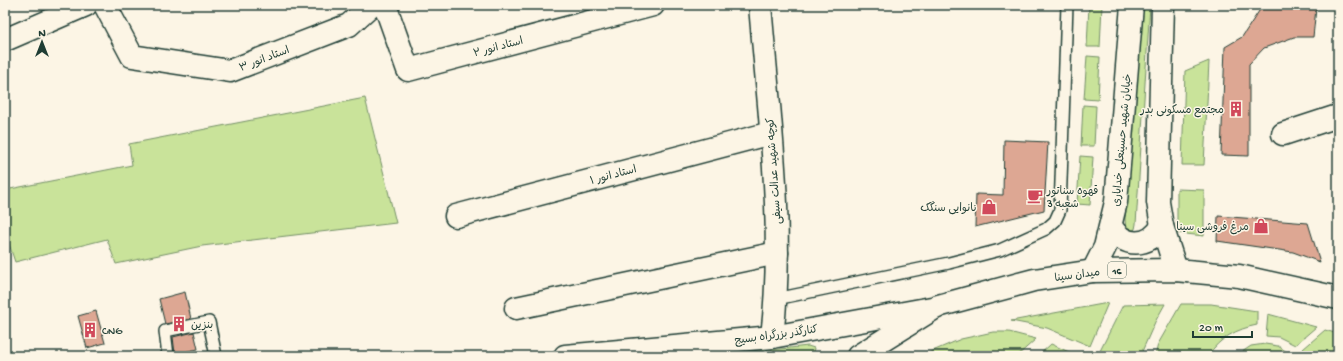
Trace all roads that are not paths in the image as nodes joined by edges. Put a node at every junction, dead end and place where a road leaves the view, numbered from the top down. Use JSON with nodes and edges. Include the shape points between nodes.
{"nodes":[{"id":1,"x":86,"y":5,"type":"edge"},
{"id":2,"x":105,"y":5,"type":"edge"},
{"id":3,"x":371,"y":5,"type":"edge"},
{"id":4,"x":385,"y":5,"type":"edge"},
{"id":5,"x":653,"y":5,"type":"edge"},
{"id":6,"x":760,"y":5,"type":"edge"},
{"id":7,"x":1067,"y":5,"type":"edge"},
{"id":8,"x":1132,"y":5,"type":"edge"},
{"id":9,"x":1163,"y":5,"type":"edge"},
{"id":10,"x":5,"y":40,"type":"edge"},
{"id":11,"x":1338,"y":116,"type":"edge"},
{"id":12,"x":771,"y":133,"type":"junction"},
{"id":13,"x":1283,"y":134,"type":"dead end"},
{"id":14,"x":456,"y":216,"type":"dead end"},
{"id":15,"x":1111,"y":226,"type":"junction"},
{"id":16,"x":1162,"y":226,"type":"junction"},
{"id":17,"x":778,"y":253,"type":"junction"},
{"id":18,"x":1176,"y":270,"type":"junction"},
{"id":19,"x":1094,"y":271,"type":"junction"},
{"id":20,"x":1338,"y":298,"type":"edge"},
{"id":21,"x":776,"y":299,"type":"junction"},
{"id":22,"x":938,"y":306,"type":"junction"},
{"id":23,"x":516,"y":308,"type":"dead end"},
{"id":24,"x":904,"y":329,"type":"junction"},
{"id":25,"x":772,"y":337,"type":"junction"},
{"id":26,"x":168,"y":356,"type":"edge"},
{"id":27,"x":216,"y":356,"type":"edge"},
{"id":28,"x":565,"y":356,"type":"edge"},
{"id":29,"x":858,"y":356,"type":"edge"},
{"id":30,"x":888,"y":356,"type":"edge"}],
"edges":[{"from":1,"to":10,"type":"main road"},
{"from":2,"to":3,"type":"main road","name":"استاد انور ۳","via":[[132,56],[230,71],[349,25]]},
{"from":4,"to":5,"type":"main road","name":"استاد انور ۲","via":[[408,70]]},
{"from":6,"to":12,"type":"main road","name":"کوچه شهید عدالت سیفی"},
{"from":7,"to":21,"type":"lane","via":[[1060,210],[1055,221],[1046,229],[1000,250]]},
{"from":8,"to":15,"type":"main road","name":"خیابان شهید حسینعلی خدایاری","via":[[1120,165]]},
{"from":9,"to":16,"type":"main road","via":[[1158,175],[1158,202]]},
{"from":11,"to":13,"type":"main road"},
{"from":12,"to":14,"type":"main road","name":"استاد انور ۱"},
{"from":12,"to":17,"type":"main road","name":"کوچه شهید عدالت سیفی"},
{"from":15,"to":16,"type":"main road","via":[[1120,238],[1135,243],[1142,243],[1154,237]]},
{"from":15,"to":19,"type":"main road","name":"خیابان شهید حسینعلی خدایاری"},
{"from":16,"to":18,"type":"main road"},
{"from":17,"to":21,"type":"main road","name":"کوچه شهید عدالت سیفی"},
{"from":17,"to":23,"type":"main road"},
{"from":18,"to":19,"type":"main road","name":"میدان سینا","number":"16"},
{"from":18,"to":20,"type":"main road","name":"میدان سینا","number":"16","via":[[1239,276]]},
{"from":19,"to":22,"type":"main road","name":"میدان سینا","number":"16","via":[[1034,280]]},
{"from":21,"to":25,"type":"main road","name":"کوچه شهید عدالت سیفی"},
{"from":22,"to":24,"type":"main road","name":"میدان سینا","number":"16"},
{"from":22,"to":25,"type":"main road","name":"کنارگذر بزرگراه بسیج"},
{"from":24,"to":29,"type":"main road","number":"16"},
{"from":24,"to":30,"type":"main road","name":"میدان سینا","number":"16"},
{"from":25,"to":28,"type":"main road","name":"کنارگذر بزرگراه بسیج"},
{"from":26,"to":27,"type":"lane","via":[[165,331],[209,322]]}]}
